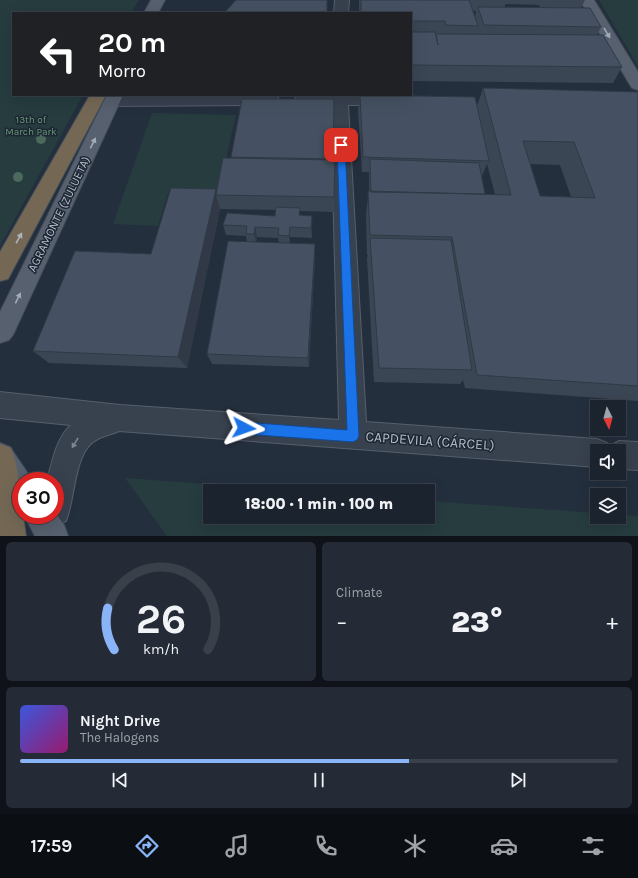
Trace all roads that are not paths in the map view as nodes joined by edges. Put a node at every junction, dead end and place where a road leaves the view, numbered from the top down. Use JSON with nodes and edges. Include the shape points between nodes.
{"nodes":[{"id":1,"x":158,"y":0,"type":"edge"},
{"id":2,"x":342,"y":0,"type":"edge"},
{"id":3,"x":587,"y":0,"type":"edge"},
{"id":4,"x":152,"y":12,"type":"edge"},
{"id":5,"x":341,"y":12,"type":"edge"},
{"id":6,"x":638,"y":85,"type":"edge"},
{"id":7,"x":109,"y":97,"type":"edge"},
{"id":8,"x":339,"y":97,"type":"edge"},
{"id":9,"x":403,"y":100,"type":"edge"},
{"id":10,"x":0,"y":272,"type":"edge"},
{"id":11,"x":0,"y":332,"type":"edge"},
{"id":12,"x":0,"y":406,"type":"edge"},
{"id":13,"x":120,"y":418,"type":"junction"},
{"id":14,"x":353,"y":436,"type":"junction"},
{"id":15,"x":590,"y":453,"type":"edge"},
{"id":16,"x":626,"y":455,"type":"edge"},
{"id":17,"x":638,"y":456,"type":"edge"},
{"id":18,"x":1,"y":457,"type":"edge"},
{"id":19,"x":63,"y":472,"type":"edge"},
{"id":20,"x":12,"y":474,"type":"edge"},
{"id":21,"x":11,"y":536,"type":"edge"}],
"edges":[{"from":1,"to":4,"type":"main road"},
{"from":2,"to":5,"type":"street"},
{"from":3,"to":6,"type":"main road","one_way":true},
{"from":7,"to":8,"type":"street"},
{"from":10,"to":7,"type":"highway","one_way":true},
{"from":11,"to":7,"type":"main road","name":"AGRAMONTE (ZULUETA)","one_way":true,"via":[[5,327]]},
{"from":8,"to":9,"type":"street"},
{"from":8,"to":14,"type":"street"},
{"from":12,"to":13,"type":"street","name":"CAPDEVILA (CÁRCEL)"},
{"from":13,"to":14,"type":"street","name":"CAPDEVILA (CÁRCEL)"},
{"from":13,"to":19,"type":"street","name":"CAPDEVILA (CÁRCEL)","one_way":true,"via":[[92,426],[75,440]]},
{"from":14,"to":15,"type":"street","name":"CAPDEVILA (CÁRCEL)"},
{"from":16,"to":17,"type":"street"},
{"from":18,"to":20,"type":"main road"},
{"from":18,"to":21,"type":"highway"}]}
